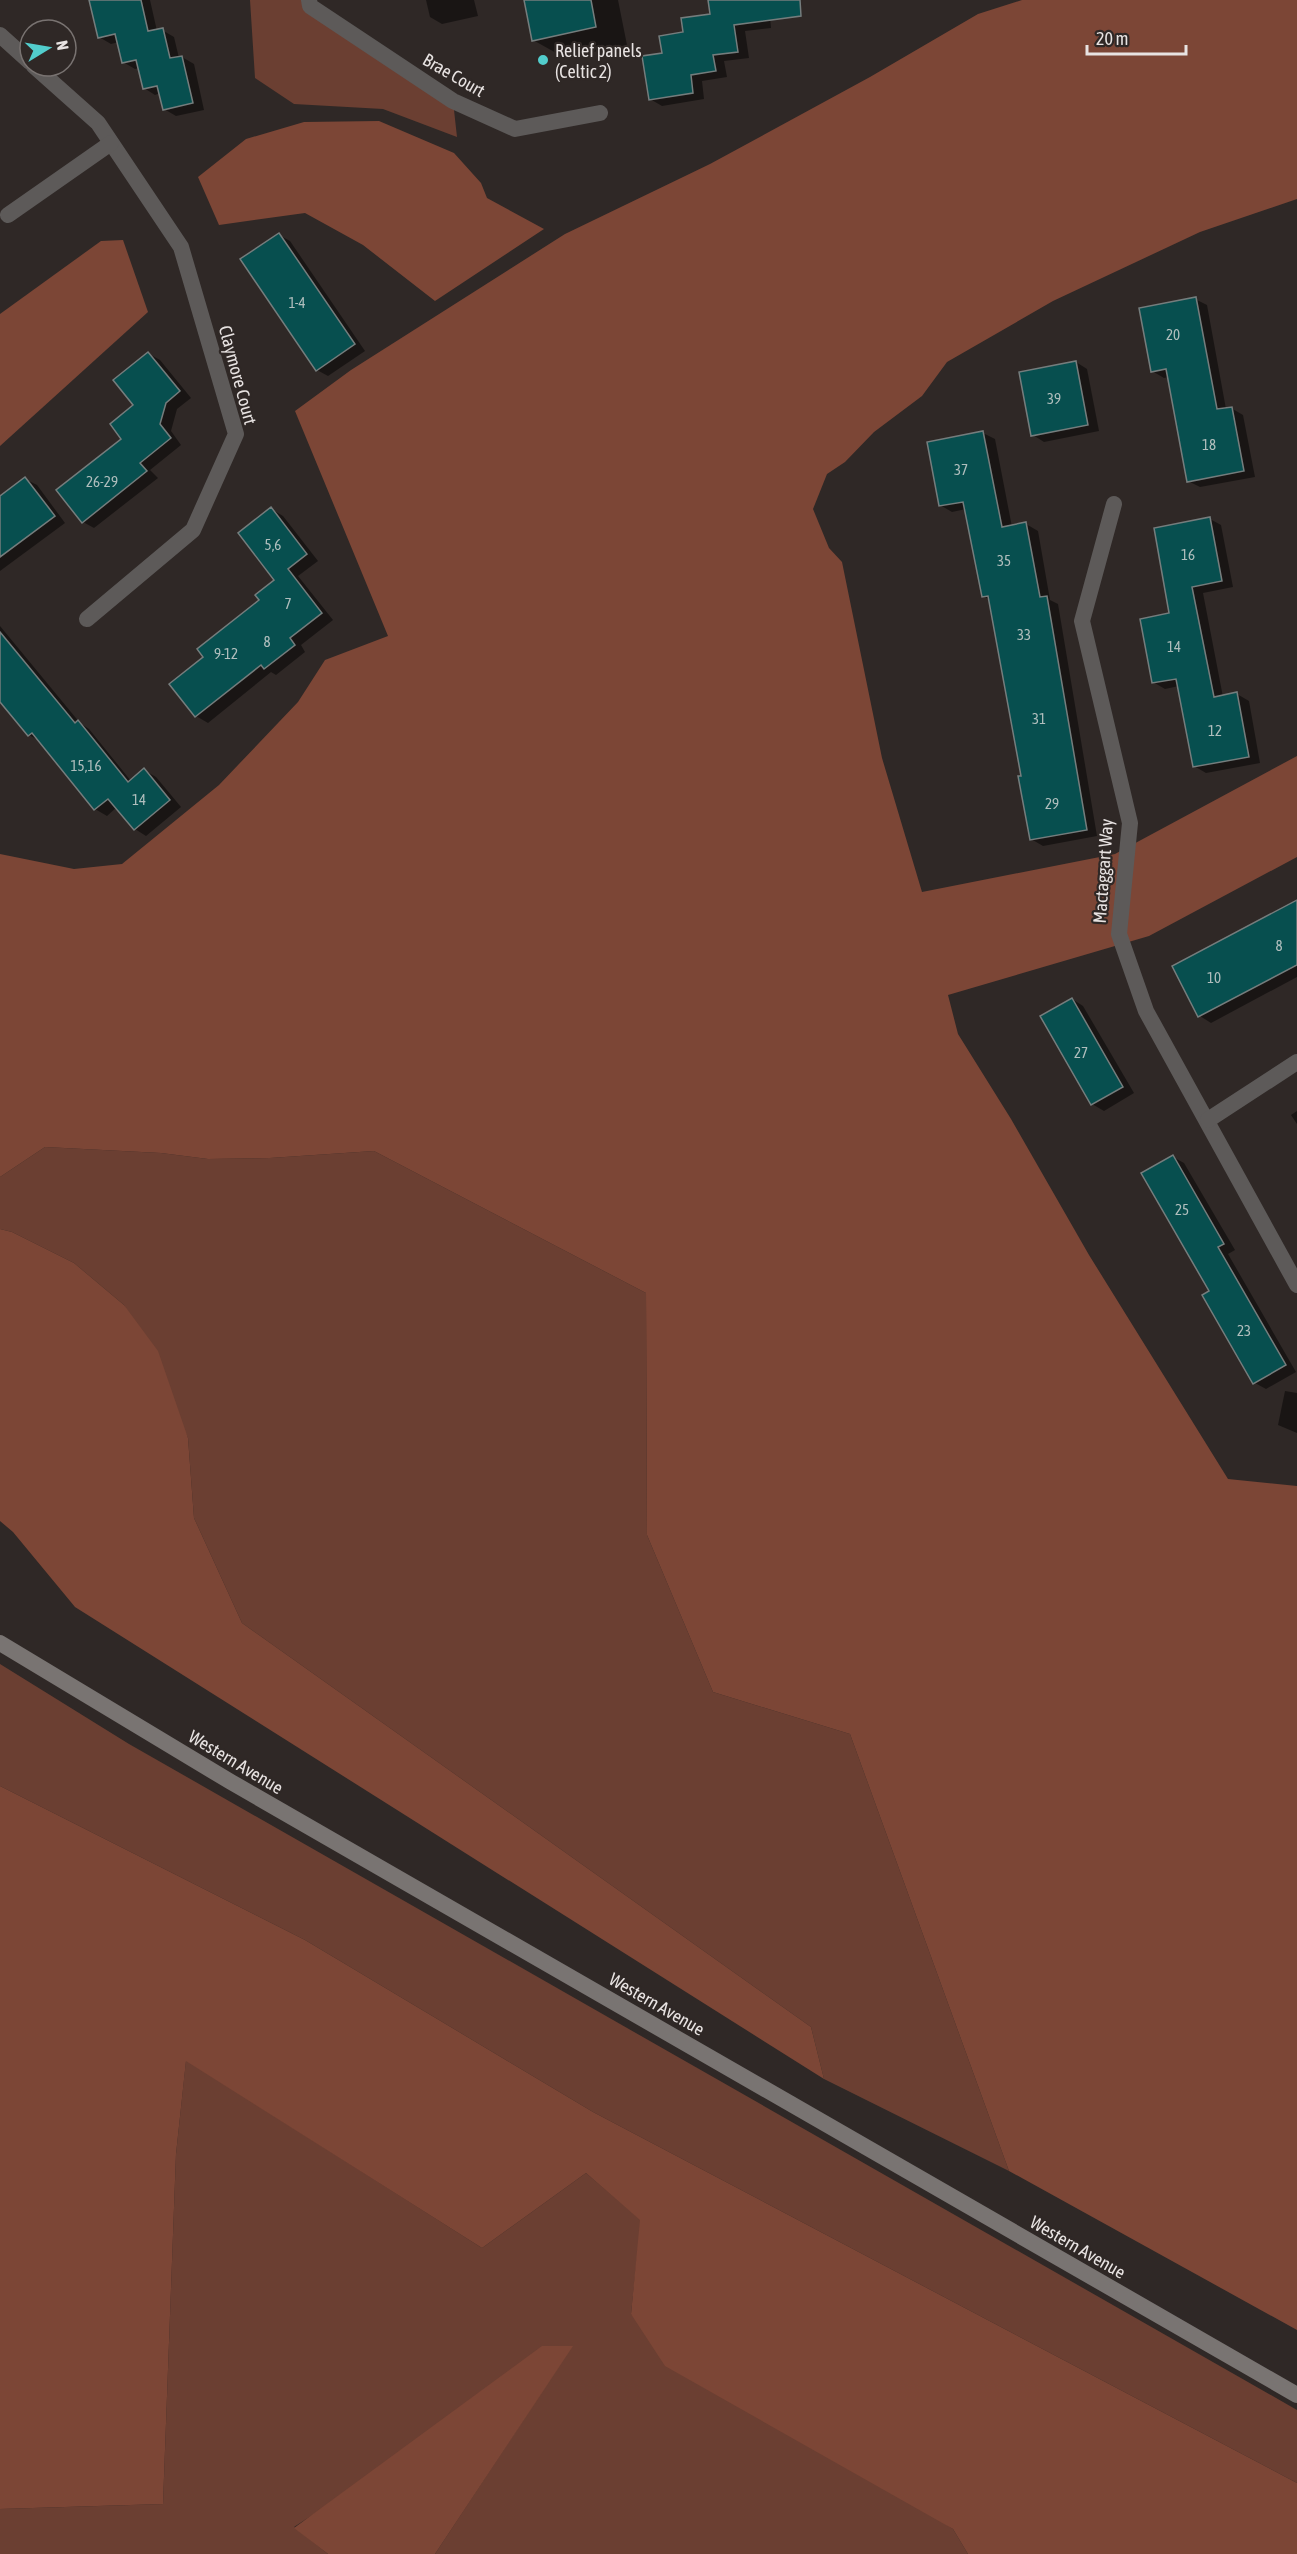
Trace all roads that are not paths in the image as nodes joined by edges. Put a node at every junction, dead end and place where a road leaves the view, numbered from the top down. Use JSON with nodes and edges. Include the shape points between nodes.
{"nodes":[{"id":1,"x":309,"y":0,"type":"edge"},
{"id":2,"x":0,"y":35,"type":"edge"},
{"id":3,"x":18,"y":51,"type":"edge"},
{"id":4,"x":47,"y":78,"type":"edge"},
{"id":5,"x":600,"y":113,"type":"dead end"},
{"id":6,"x":111,"y":143,"type":"junction"},
{"id":7,"x":8,"y":215,"type":"dead end"},
{"id":8,"x":1114,"y":504,"type":"dead end"},
{"id":9,"x":87,"y":619,"type":"dead end"},
{"id":10,"x":1297,"y":1062,"type":"edge"},
{"id":11,"x":1208,"y":1120,"type":"junction"},
{"id":12,"x":1297,"y":1286,"type":"edge"},
{"id":13,"x":0,"y":1643,"type":"edge"},
{"id":14,"x":1297,"y":2395,"type":"edge"}],
"edges":[{"from":1,"to":5,"type":"street","name":"Brae Court","via":[[309,6],[453,101],[515,129]]},
{"from":2,"to":3,"type":"street"},
{"from":4,"to":6,"type":"street","name":"Claymore Court","via":[[98,123]]},
{"from":6,"to":7,"type":"street"},
{"from":6,"to":9,"type":"street","name":"Claymore Court","via":[[181,247],[236,434],[193,530]]},
{"from":8,"to":11,"type":"street","name":"Mactaggart Way","via":[[1082,621],[1130,823],[1119,934],[1146,1011]]},
{"from":10,"to":11,"type":"street"},
{"from":11,"to":12,"type":"street","name":"Mactaggart Way"},
{"from":13,"to":14,"type":"main road","name":"Western Avenue","via":[[231,1782]]}]}
